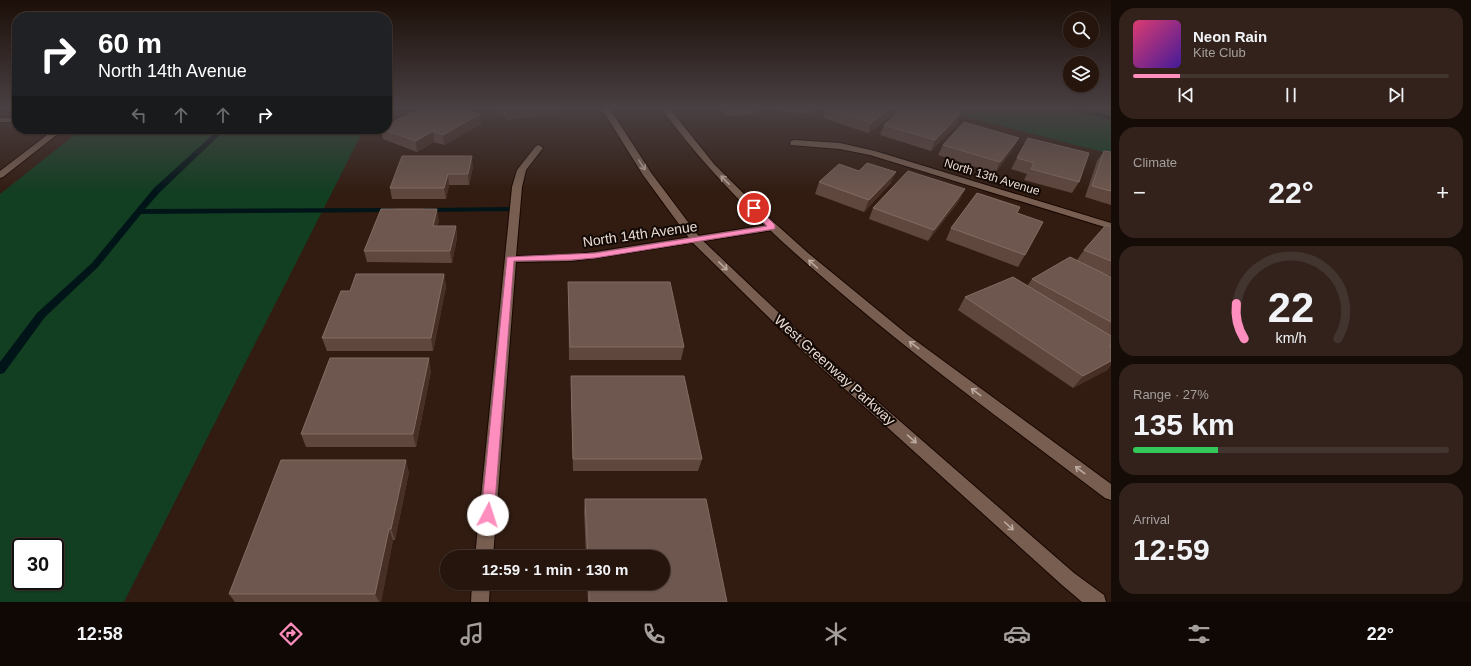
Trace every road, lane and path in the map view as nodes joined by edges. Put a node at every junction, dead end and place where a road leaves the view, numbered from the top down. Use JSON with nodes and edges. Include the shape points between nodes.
{"nodes":[{"id":1,"x":49,"y":137,"type":"edge"},
{"id":2,"x":624,"y":137,"type":"edge"},
{"id":3,"x":688,"y":137,"type":"edge"},
{"id":4,"x":794,"y":143,"type":"dead end"},
{"id":5,"x":539,"y":148,"type":"dead end"},
{"id":6,"x":0,"y":175,"type":"edge"},
{"id":7,"x":1111,"y":226,"type":"edge"},
{"id":8,"x":773,"y":227,"type":"junction"},
{"id":9,"x":696,"y":240,"type":"junction"},
{"id":10,"x":510,"y":259,"type":"junction"},
{"id":11,"x":1111,"y":493,"type":"edge"},
{"id":12,"x":485,"y":550,"type":"edge"},
{"id":13,"x":481,"y":590,"type":"edge"},
{"id":14,"x":480,"y":602,"type":"edge"},
{"id":15,"x":1098,"y":602,"type":"edge"}],
"edges":[{"from":1,"to":6,"type":"main road"},
{"from":2,"to":9,"type":"main road","name":"West Greenway Parkway","one_way":true},
{"from":8,"to":3,"type":"main road","one_way":true,"via":[[710,164]]},
{"from":4,"to":7,"type":"main road","name":"North 13th Avenue","via":[[840,146],[872,153]]},
{"from":5,"to":10,"type":"main road","via":[[522,170],[517,187]]},
{"from":8,"to":9,"type":"main road","name":"North 14th Avenue"},
{"from":11,"to":8,"type":"main road","one_way":true,"via":[[874,315]]},
{"from":9,"to":10,"type":"main road","name":"North 14th Avenue","via":[[595,256]]},
{"from":9,"to":15,"type":"main road","name":"West Greenway Parkway","one_way":true,"via":[[810,350],[1068,579]]},
{"from":10,"to":12,"type":"main road"},
{"from":13,"to":14,"type":"main road"}]}
